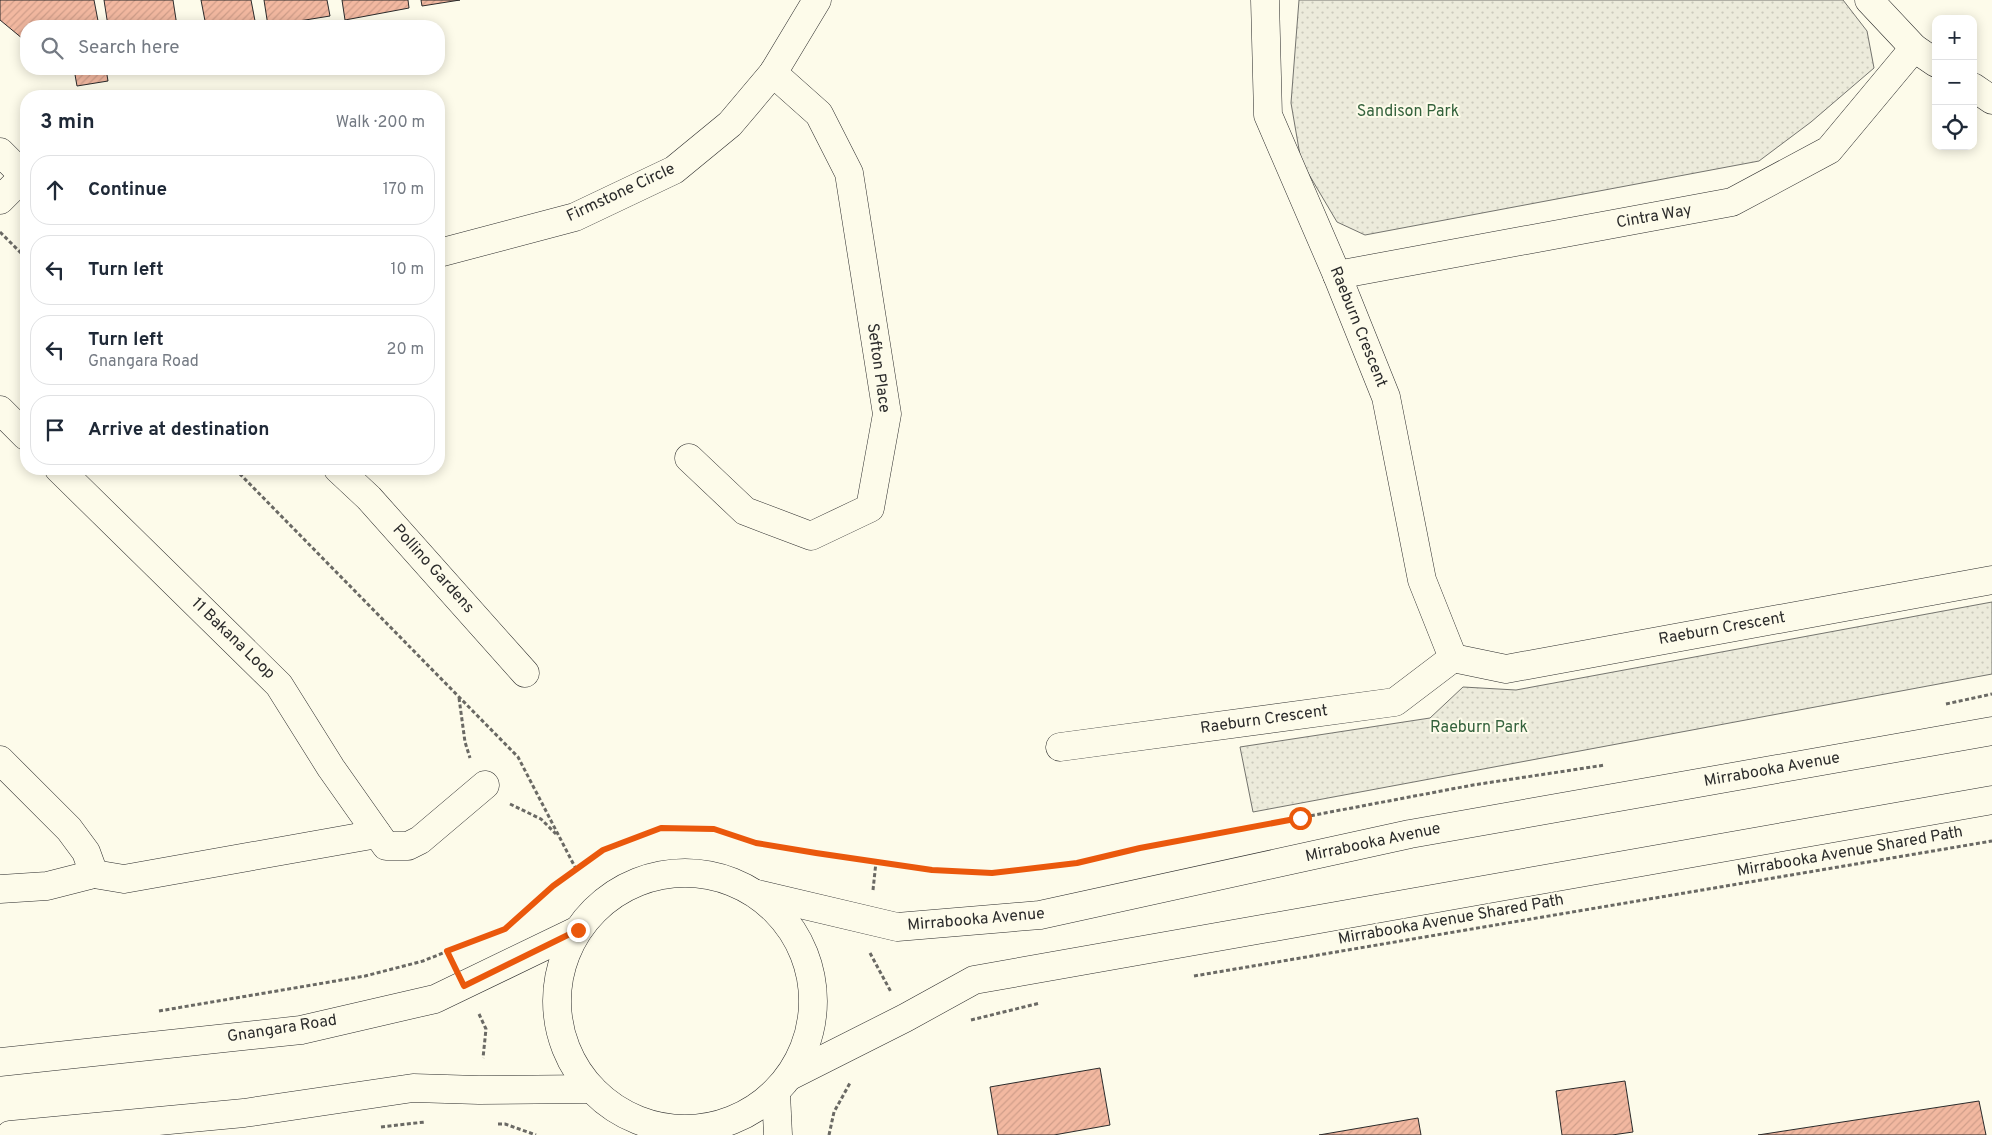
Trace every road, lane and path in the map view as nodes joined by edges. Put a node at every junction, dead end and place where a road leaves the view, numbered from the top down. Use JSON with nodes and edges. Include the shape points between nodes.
{"nodes":[{"id":1,"x":817,"y":0,"type":"edge"},
{"id":2,"x":1265,"y":0,"type":"edge"},
{"id":3,"x":1869,"y":0,"type":"edge"},
{"id":4,"x":1925,"y":55,"type":"edge"},
{"id":5,"x":773,"y":73,"type":"junction"},
{"id":6,"x":1977,"y":90,"type":"edge"},
{"id":7,"x":1992,"y":100,"type":"edge"},
{"id":8,"x":0,"y":152,"type":"edge"},
{"id":9,"x":20,"y":172,"type":"edge"},
{"id":10,"x":20,"y":182,"type":"edge"},
{"id":11,"x":0,"y":200,"type":"edge"},
{"id":12,"x":0,"y":232,"type":"edge"},
{"id":13,"x":445,"y":251,"type":"edge"},
{"id":14,"x":20,"y":252,"type":"edge"},
{"id":15,"x":1338,"y":275,"type":"junction"},
{"id":16,"x":1,"y":414,"type":"edge"},
{"id":17,"x":20,"y":431,"type":"edge"},
{"id":18,"x":689,"y":458,"type":"dead end"},
{"id":19,"x":65,"y":475,"type":"edge"},
{"id":20,"x":241,"y":475,"type":"edge"},
{"id":21,"x":344,"y":475,"type":"edge"},
{"id":22,"x":1992,"y":580,"type":"edge"},
{"id":23,"x":1453,"y":658,"type":"junction"},
{"id":24,"x":525,"y":673,"type":"dead end"},
{"id":25,"x":1992,"y":694,"type":"edge"},
{"id":26,"x":1944,"y":705,"type":"dead end"},
{"id":27,"x":1992,"y":731,"type":"edge"},
{"id":28,"x":1060,"y":748,"type":"dead end"},
{"id":29,"x":0,"y":760,"type":"edge"},
{"id":30,"x":1606,"y":764,"type":"dead end"},
{"id":31,"x":485,"y":785,"type":"dead end"},
{"id":32,"x":1992,"y":800,"type":"edge"},
{"id":33,"x":377,"y":834,"type":"junction"},
{"id":34,"x":1992,"y":841,"type":"edge"},
{"id":35,"x":576,"y":869,"type":"junction"},
{"id":36,"x":94,"y":874,"type":"junction"},
{"id":37,"x":0,"y":890,"type":"edge"},
{"id":38,"x":757,"y":894,"type":"junction"},
{"id":39,"x":505,"y":929,"type":"dead end"},
{"id":40,"x":578,"y":930,"type":"junction"},
{"id":41,"x":496,"y":932,"type":"dead end"},
{"id":42,"x":447,"y":951,"type":"junction"},
{"id":43,"x":1190,"y":977,"type":"dead end"},
{"id":44,"x":464,"y":986,"type":"junction"},
{"id":45,"x":1044,"y":1002,"type":"dead end"},
{"id":46,"x":153,"y":1012,"type":"dead end"},
{"id":47,"x":969,"y":1020,"type":"dead end"},
{"id":48,"x":0,"y":1062,"type":"edge"},
{"id":49,"x":853,"y":1078,"type":"dead end"},
{"id":50,"x":783,"y":1085,"type":"junction"},
{"id":51,"x":592,"y":1089,"type":"junction"},
{"id":52,"x":479,"y":1090,"type":"junction"},
{"id":53,"x":618,"y":1111,"type":"junction"},
{"id":54,"x":430,"y":1122,"type":"dead end"},
{"id":55,"x":496,"y":1124,"type":"dead end"},
{"id":56,"x":373,"y":1128,"type":"dead end"},
{"id":57,"x":10,"y":1135,"type":"edge"},
{"id":58,"x":536,"y":1135,"type":"edge"},
{"id":59,"x":635,"y":1135,"type":"edge"},
{"id":60,"x":778,"y":1135,"type":"edge"},
{"id":61,"x":829,"y":1135,"type":"edge"}],
"edges":[{"from":1,"to":5,"type":"street","name":"Firmstone Circle"},
{"from":2,"to":15,"type":"street","name":"Raeburn Crescent","via":[[1268,115]]},
{"from":3,"to":4,"type":"street"},
{"from":4,"to":15,"type":"street","name":"Cintra Way","via":[[1829,150],[1732,202]]},
{"from":5,"to":13,"type":"street","name":"Firmstone Circle","via":[[730,124],[674,170],[575,217]]},
{"from":5,"to":18,"type":"street","name":"Sefton Place","via":[[819,114],[849,173],[887,414],[870,508],[811,536],[745,511]]},
{"from":6,"to":7,"type":"street"},
{"from":8,"to":9,"type":"street"},
{"from":10,"to":11,"type":"street"},
{"from":12,"to":14,"type":"path"},
{"from":15,"to":23,"type":"street","name":"Raeburn Crescent","via":[[1386,397],[1422,580]]},
{"from":16,"to":17,"type":"street"},
{"from":19,"to":33,"type":"street","name":"11 Bakana Loop","via":[[280,685],[331,768]]},
{"from":20,"to":35,"type":"path","via":[[518,757]]},
{"from":21,"to":24,"type":"street","name":"Pollino Gardens","via":[[369,498]]},
{"from":22,"to":23,"type":"street","name":"Raeburn Crescent","via":[[1506,669]]},
{"from":23,"to":28,"type":"street","name":"Raeburn Crescent","via":[[1395,702]]},
{"from":25,"to":26,"type":"path"},
{"from":27,"to":38,"type":"street","name":"Mirrabooka Avenue","via":[[1410,834],[1040,915],[897,927]]},
{"from":29,"to":36,"type":"street","via":[[69,829],[86,852]]},
{"from":30,"to":35,"type":"path","via":[[1473,785],[1140,848],[1077,863],[992,873],[932,870],[808,852],[756,843],[714,829],[661,828],[603,850]]},
{"from":31,"to":33,"type":"street","name":"11 Bakana Loop","via":[[420,840],[408,846],[386,846]]},
{"from":32,"to":50,"type":"street","via":[[974,980]]},
{"from":33,"to":36,"type":"street","via":[[124,879]]},
{"from":34,"to":43,"type":"path","name":"Mirrabooka Avenue Shared Path"},
{"from":35,"to":39,"type":"path"},
{"from":36,"to":37,"type":"street","via":[[46,886]]},
{"from":38,"to":40,"type":"street","via":[[720,877],[680,872],[640,880],[605,900]]},
{"from":38,"to":50,"type":"street","via":[[787,922],[806,959],[814,999],[808,1039]]},
{"from":40,"to":44,"type":"street","name":"Gnangara Road"},
{"from":40,"to":51,"type":"street","via":[[564,961],[557,995],[560,1029],[572,1061]]},
{"from":41,"to":42,"type":"path"},
{"from":42,"to":44,"type":"path"},
{"from":42,"to":46,"type":"path","via":[[364,976]]},
{"from":44,"to":48,"type":"street","name":"Gnangara Road","via":[[435,999],[301,1030]]},
{"from":44,"to":52,"type":"path","via":[[486,1029]]},
{"from":45,"to":47,"type":"path"},
{"from":49,"to":61,"type":"path","via":[[834,1112]]},
{"from":50,"to":53,"type":"street","via":[[748,1113],[717,1126],[683,1130],[649,1125]]},
{"from":50,"to":60,"type":"street"},
{"from":51,"to":52,"type":"street"},
{"from":51,"to":53,"type":"street"},
{"from":52,"to":57,"type":"street","via":[[413,1088],[244,1113]]},
{"from":53,"to":59,"type":"street"},
{"from":54,"to":56,"type":"path"},
{"from":55,"to":58,"type":"path"}]}
